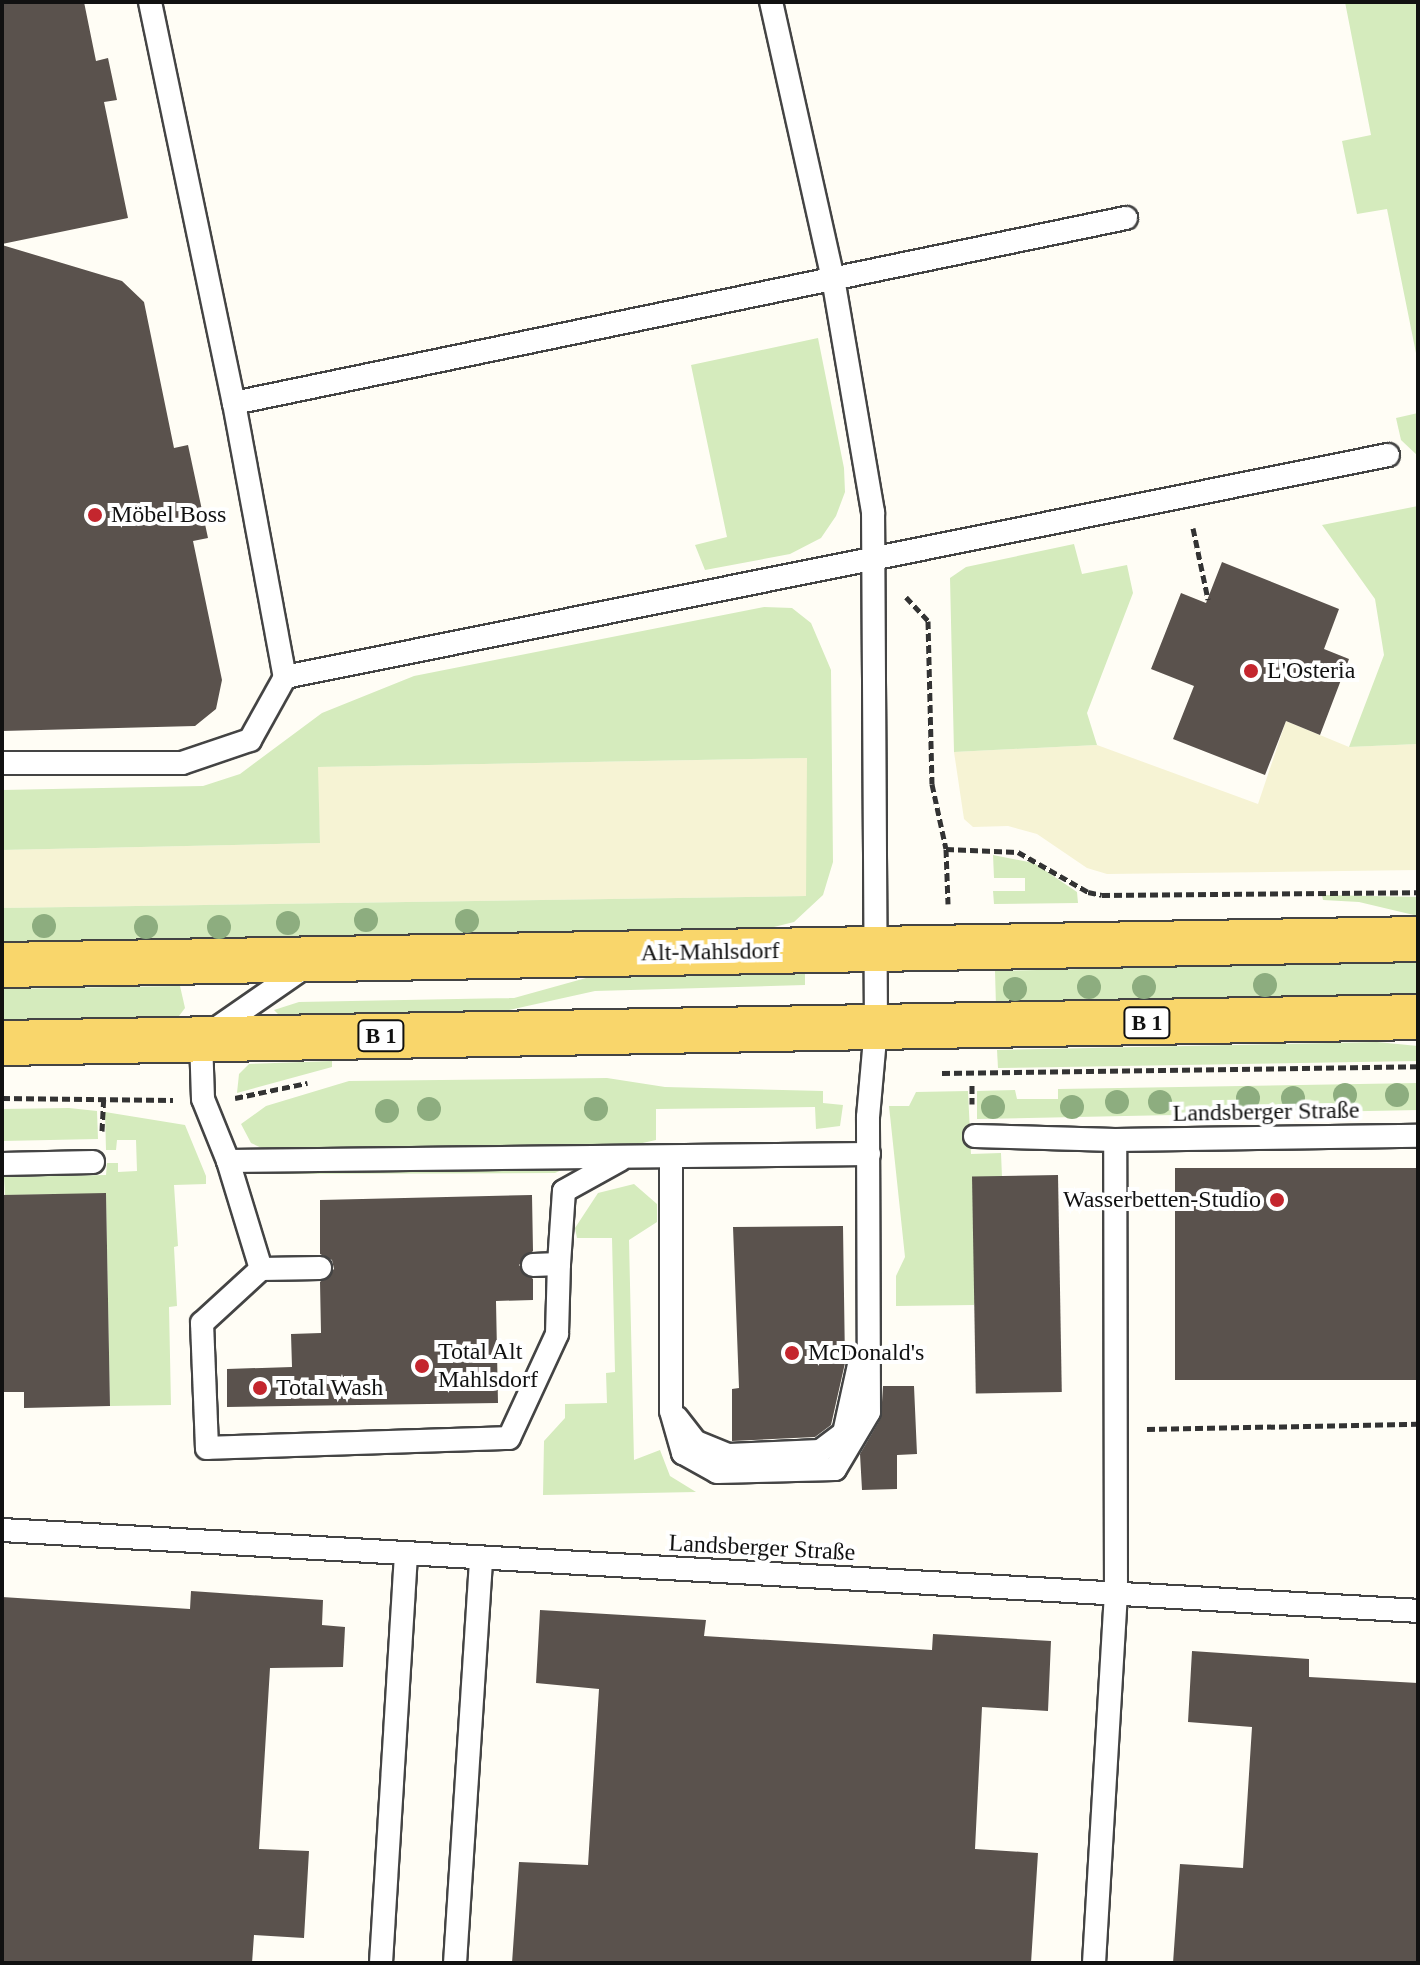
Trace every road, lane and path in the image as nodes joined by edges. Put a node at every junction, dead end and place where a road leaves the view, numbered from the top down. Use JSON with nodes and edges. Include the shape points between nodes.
{"nodes":[{"id":1,"x":150,"y":2,"type":"edge"},
{"id":2,"x":771,"y":2,"type":"edge"},
{"id":3,"x":1126,"y":218,"type":"dead end"},
{"id":4,"x":833,"y":279,"type":"junction"},
{"id":5,"x":234,"y":403,"type":"junction"},
{"id":6,"x":1388,"y":455,"type":"dead end"},
{"id":7,"x":1186,"y":495,"type":"junction"},
{"id":8,"x":871,"y":559,"type":"junction"},
{"id":9,"x":1208,"y":599,"type":"dead end"},
{"id":10,"x":924,"y":616,"type":"dead end"},
{"id":11,"x":285,"y":677,"type":"junction"},
{"id":12,"x":2,"y":763,"type":"edge"},
{"id":13,"x":946,"y":849,"type":"junction"},
{"id":14,"x":947,"y":887,"type":"dead end"},
{"id":15,"x":1418,"y":892,"type":"edge"},
{"id":16,"x":1418,"y":939,"type":"edge"},
{"id":17,"x":876,"y":949,"type":"junction"},
{"id":18,"x":317,"y":960,"type":"junction"},
{"id":19,"x":2,"y":965,"type":"edge"},
{"id":20,"x":1418,"y":1017,"type":"edge"},
{"id":21,"x":876,"y":1027,"type":"junction"},
{"id":22,"x":201,"y":1039,"type":"junction"},
{"id":23,"x":2,"y":1043,"type":"edge"},
{"id":24,"x":1418,"y":1066,"type":"edge"},
{"id":25,"x":952,"y":1073,"type":"dead end"},
{"id":26,"x":975,"y":1136,"type":"dead end"},
{"id":27,"x":1418,"y":1136,"type":"edge"},
{"id":28,"x":1115,"y":1140,"type":"junction"},
{"id":29,"x":869,"y":1154,"type":"junction"},
{"id":30,"x":624,"y":1158,"type":"junction"},
{"id":31,"x":671,"y":1158,"type":"junction"},
{"id":32,"x":228,"y":1161,"type":"junction"},
{"id":33,"x":93,"y":1162,"type":"dead end"},
{"id":34,"x":2,"y":1164,"type":"edge"},
{"id":35,"x":559,"y":1264,"type":"junction"},
{"id":36,"x":533,"y":1265,"type":"dead end"},
{"id":37,"x":320,"y":1268,"type":"dead end"},
{"id":38,"x":261,"y":1269,"type":"junction"},
{"id":39,"x":1418,"y":1424,"type":"edge"},
{"id":40,"x":1115,"y":1430,"type":"junction"},
{"id":41,"x":2,"y":1530,"type":"edge"},
{"id":42,"x":406,"y":1554,"type":"junction"},
{"id":43,"x":481,"y":1558,"type":"junction"},
{"id":44,"x":1116,"y":1594,"type":"junction"},
{"id":45,"x":1418,"y":1611,"type":"edge"},
{"id":46,"x":381,"y":1963,"type":"edge"},
{"id":47,"x":455,"y":1963,"type":"edge"},
{"id":48,"x":1094,"y":1963,"type":"edge"}],
"edges":[{"from":1,"to":5,"type":"lane"},
{"from":2,"to":4,"type":"lane"},
{"from":3,"to":4,"type":"lane"},
{"from":4,"to":5,"type":"lane"},
{"from":4,"to":8,"type":"lane","via":[[873,512]]},
{"from":5,"to":11,"type":"lane"},
{"from":6,"to":7,"type":"lane"},
{"from":7,"to":8,"type":"lane"},
{"from":7,"to":9,"type":"path"},
{"from":8,"to":11,"type":"lane"},
{"from":8,"to":17,"type":"lane"},
{"from":10,"to":13,"type":"path","via":[[932,784]]},
{"from":11,"to":12,"type":"lane","via":[[250,740],[182,763]]},
{"from":13,"to":14,"type":"path"},
{"from":13,"to":15,"type":"path","via":[[1018,852],[1102,895]]},
{"from":16,"to":17,"type":"main road","name":"Alt-Mahlsdorf"},
{"from":17,"to":18,"type":"main road","name":"Alt-Mahlsdorf"},
{"from":17,"to":21,"type":"lane"},
{"from":18,"to":19,"type":"main road","name":"Alt-Mahlsdorf"},
{"from":18,"to":22,"type":"lane"},
{"from":20,"to":21,"type":"main road","number":"B 1"},
{"from":21,"to":22,"type":"main road","number":"B 1"},
{"from":21,"to":29,"type":"lane"},
{"from":22,"to":23,"type":"main road","number":"B 1"},
{"from":22,"to":32,"type":"lane","via":[[203,1099]]},
{"from":24,"to":25,"type":"path"},
{"from":26,"to":28,"type":"lane","name":"Landsberger Straße"},
{"from":27,"to":28,"type":"lane","name":"Landsberger Straße"},
{"from":28,"to":40,"type":"lane"},
{"from":29,"to":31,"type":"lane"},
{"from":29,"to":31,"type":"lane","via":[[869,1412],[835,1469],[717,1472],[683,1453],[671,1411]]},
{"from":30,"to":31,"type":"lane"},
{"from":30,"to":32,"type":"lane"},
{"from":30,"to":35,"type":"lane","via":[[564,1191]]},
{"from":32,"to":38,"type":"lane"},
{"from":33,"to":34,"type":"lane"},
{"from":35,"to":36,"type":"lane"},
{"from":35,"to":38,"type":"lane","via":[[557,1334],[509,1438],[207,1448],[202,1323]]},
{"from":37,"to":38,"type":"lane"},
{"from":39,"to":40,"type":"path"},
{"from":40,"to":44,"type":"lane"},
{"from":41,"to":42,"type":"lane","name":"Landsberger Straße"},
{"from":42,"to":43,"type":"lane","name":"Landsberger Straße"},
{"from":42,"to":46,"type":"lane"},
{"from":43,"to":44,"type":"lane","name":"Landsberger Straße"},
{"from":43,"to":47,"type":"lane"},
{"from":44,"to":45,"type":"lane","name":"Landsberger Straße"},
{"from":44,"to":48,"type":"lane"}]}
